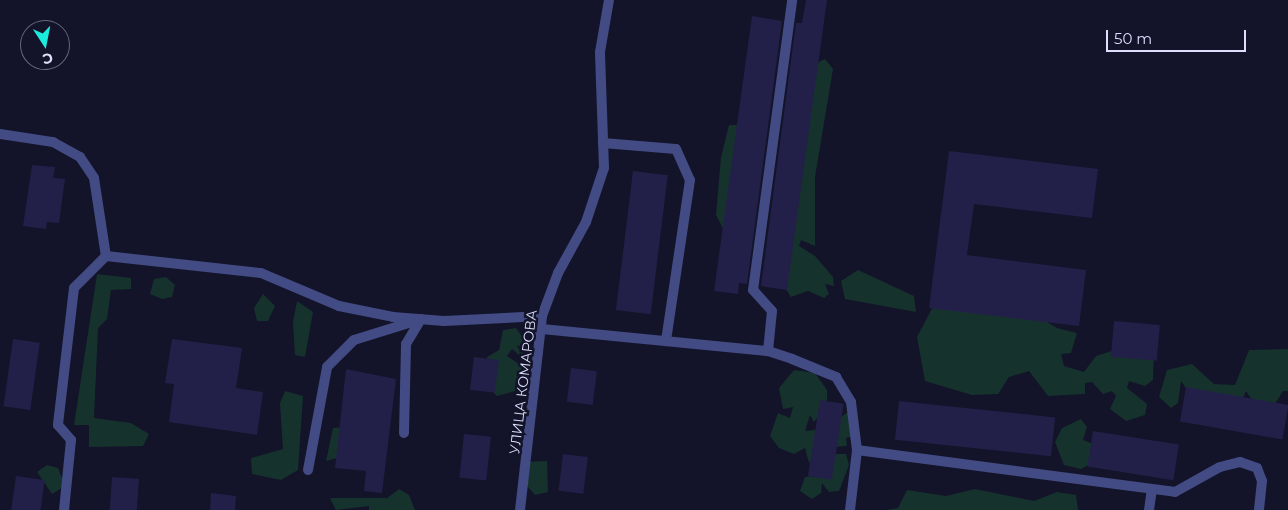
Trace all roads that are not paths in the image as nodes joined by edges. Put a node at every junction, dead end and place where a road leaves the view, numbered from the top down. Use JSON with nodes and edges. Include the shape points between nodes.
{"nodes":[{"id":1,"x":609,"y":0,"type":"edge"},
{"id":2,"x":792,"y":0,"type":"edge"},
{"id":3,"x":0,"y":134,"type":"edge"},
{"id":4,"x":603,"y":143,"type":"junction"},
{"id":5,"x":106,"y":256,"type":"junction"},
{"id":6,"x":542,"y":316,"type":"junction"},
{"id":7,"x":421,"y":319,"type":"junction"},
{"id":8,"x":542,"y":329,"type":"junction"},
{"id":9,"x":666,"y":341,"type":"junction"},
{"id":10,"x":768,"y":351,"type":"junction"},
{"id":11,"x":404,"y":433,"type":"dead end"},
{"id":12,"x":857,"y":450,"type":"junction"},
{"id":13,"x":308,"y":470,"type":"dead end"},
{"id":14,"x":1152,"y":489,"type":"junction"},
{"id":15,"x":64,"y":510,"type":"edge"},
{"id":16,"x":520,"y":510,"type":"edge"},
{"id":17,"x":850,"y":510,"type":"edge"},
{"id":18,"x":1149,"y":510,"type":"edge"},
{"id":19,"x":1259,"y":510,"type":"edge"}],
"edges":[{"from":1,"to":4,"type":"street","name":"УЛИЦА КОМАРОВА","via":[[600,52]]},
{"from":2,"to":10,"type":"street","via":[[753,290],[772,311]]},
{"from":3,"to":5,"type":"street","via":[[53,142],[80,158],[94,178]]},
{"from":4,"to":6,"type":"street","name":"УЛИЦА КОМАРОВА","via":[[604,168],[586,222],[558,273]]},
{"from":4,"to":9,"type":"street","via":[[676,150],[690,180]]},
{"from":5,"to":7,"type":"street","via":[[261,273],[338,306]]},
{"from":5,"to":15,"type":"street","via":[[74,288],[58,425],[72,440]]},
{"from":6,"to":7,"type":"street"},
{"from":6,"to":8,"type":"street","name":"УЛИЦА КОМАРОВА"},
{"from":7,"to":11,"type":"street","via":[[406,344]]},
{"from":7,"to":13,"type":"street","via":[[354,340],[327,367]]},
{"from":8,"to":9,"type":"street"},
{"from":8,"to":16,"type":"street","name":"УЛИЦА КОМАРОВА"},
{"from":9,"to":10,"type":"street"},
{"from":10,"to":12,"type":"street","via":[[836,377],[851,402]]},
{"from":12,"to":14,"type":"street"},
{"from":12,"to":17,"type":"street"},
{"from":14,"to":18,"type":"street"},
{"from":14,"to":19,"type":"street","via":[[1175,492],[1220,467],[1240,462],[1256,468],[1262,481]]}]}
